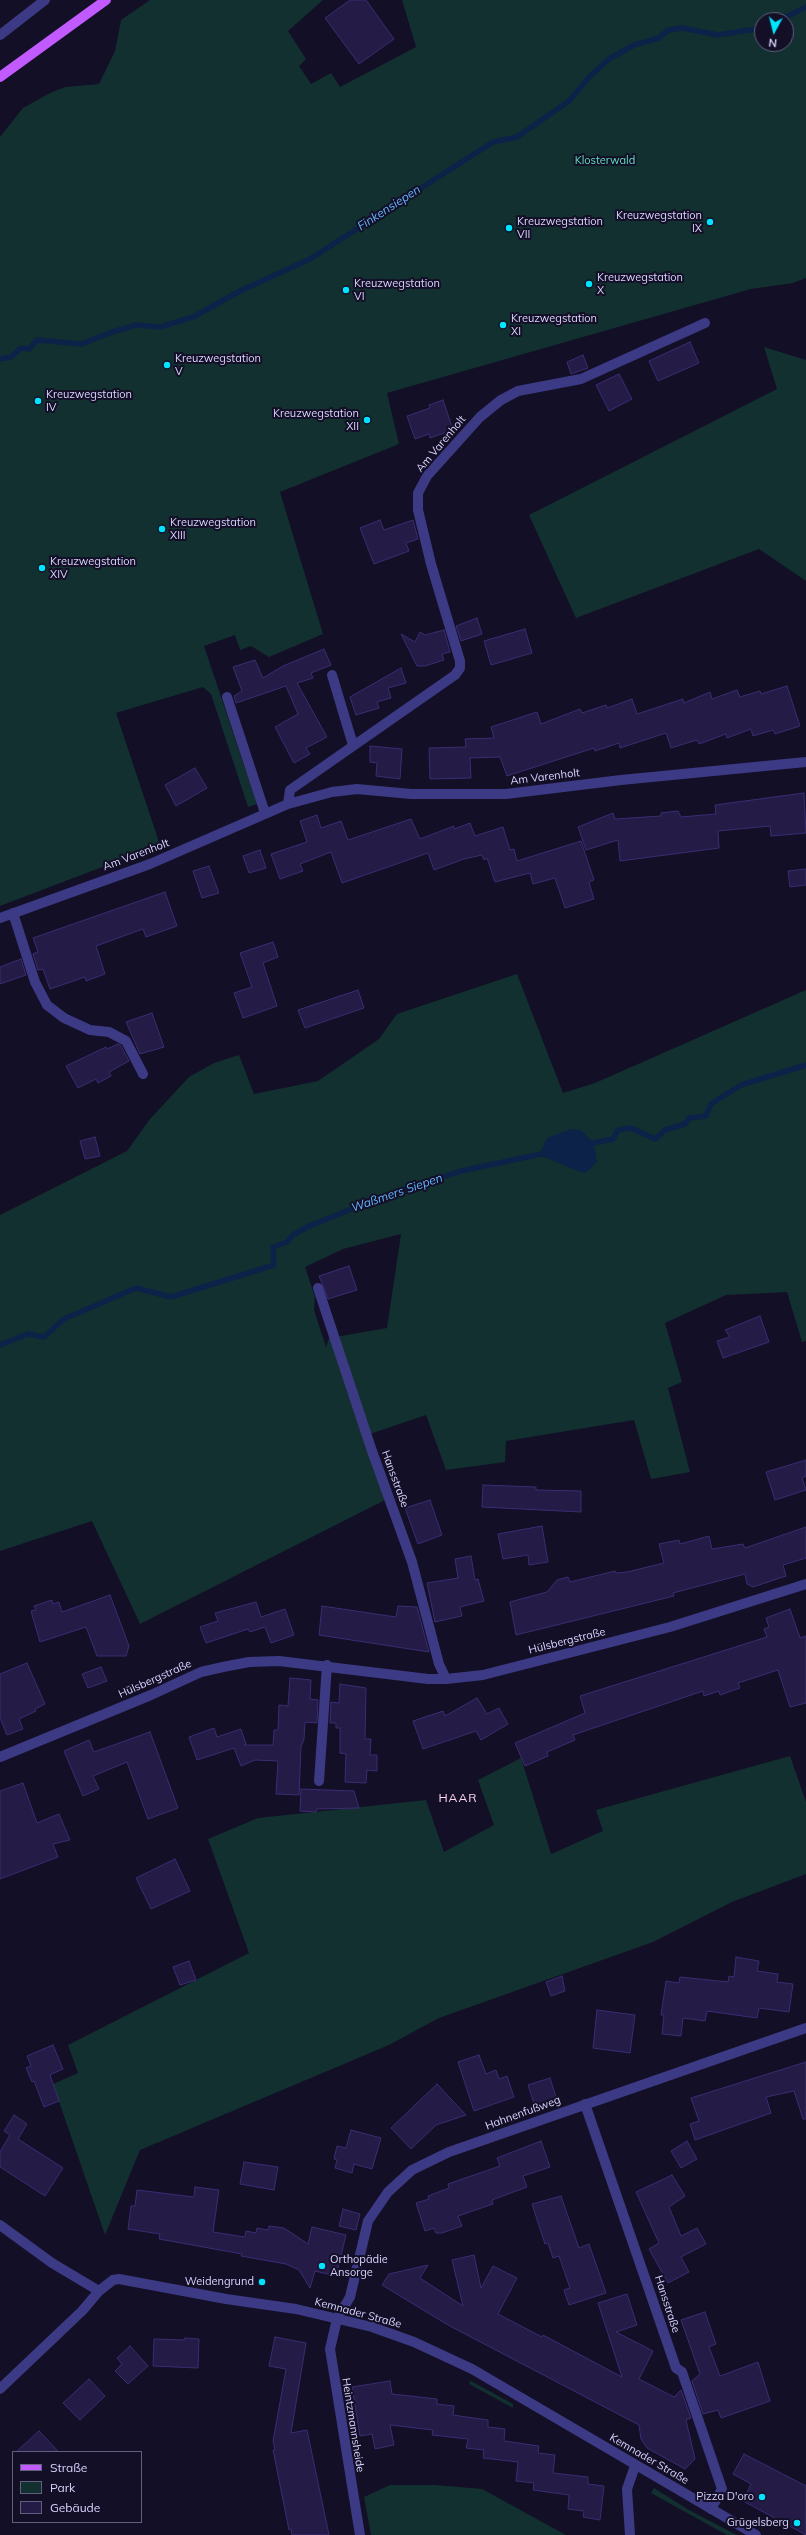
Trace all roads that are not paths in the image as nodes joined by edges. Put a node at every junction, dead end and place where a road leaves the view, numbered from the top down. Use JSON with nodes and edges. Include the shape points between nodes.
{"nodes":[{"id":1,"x":45,"y":0,"type":"edge"},
{"id":2,"x":106,"y":0,"type":"edge"},
{"id":3,"x":0,"y":35,"type":"edge"},
{"id":4,"x":0,"y":77,"type":"edge"},
{"id":5,"x":705,"y":323,"type":"dead end"},
{"id":6,"x":332,"y":675,"type":"dead end"},
{"id":7,"x":228,"y":697,"type":"dead end"},
{"id":8,"x":353,"y":745,"type":"junction"},
{"id":9,"x":806,"y":762,"type":"edge"},
{"id":10,"x":288,"y":804,"type":"junction"},
{"id":11,"x":265,"y":813,"type":"junction"},
{"id":12,"x":13,"y":913,"type":"junction"},
{"id":13,"x":0,"y":918,"type":"edge"},
{"id":14,"x":143,"y":1074,"type":"dead end"},
{"id":15,"x":318,"y":1288,"type":"dead end"},
{"id":16,"x":806,"y":1584,"type":"edge"},
{"id":17,"x":327,"y":1665,"type":"junction"},
{"id":18,"x":446,"y":1679,"type":"junction"},
{"id":19,"x":0,"y":1757,"type":"edge"},
{"id":20,"x":319,"y":1781,"type":"dead end"},
{"id":21,"x":806,"y":2028,"type":"edge"},
{"id":22,"x":585,"y":2104,"type":"junction"},
{"id":23,"x":0,"y":2225,"type":"edge"},
{"id":24,"x":99,"y":2291,"type":"junction"},
{"id":25,"x":337,"y":2319,"type":"junction"},
{"id":26,"x":0,"y":2389,"type":"edge"},
{"id":27,"x":635,"y":2466,"type":"junction"},
{"id":28,"x":711,"y":2509,"type":"junction"},
{"id":29,"x":360,"y":2535,"type":"edge"},
{"id":30,"x":630,"y":2535,"type":"edge"},
{"id":31,"x":756,"y":2535,"type":"edge"}],
"edges":[{"from":1,"to":3,"type":"street"},
{"from":2,"to":4,"type":"main road"},
{"from":5,"to":8,"type":"street","name":"Am Varenholt","via":[[581,379],[518,391],[500,400],[480,417],[427,476],[418,493],[418,510],[460,668],[454,675]]},
{"from":6,"to":8,"type":"street"},
{"from":7,"to":11,"type":"street"},
{"from":8,"to":10,"type":"street","name":"Am Varenholt","via":[[290,790]]},
{"from":9,"to":10,"type":"street","name":"Am Varenholt","via":[[506,794],[411,794],[357,789],[312,796]]},
{"from":10,"to":11,"type":"street","name":"Am Varenholt"},
{"from":11,"to":12,"type":"street","name":"Am Varenholt","via":[[150,864]]},
{"from":12,"to":13,"type":"street","name":"Am Varenholt"},
{"from":12,"to":14,"type":"street","via":[[35,982],[47,1005],[64,1018],[90,1030],[109,1032],[126,1041]]},
{"from":15,"to":18,"type":"street","name":"Hansstraße","via":[[412,1562],[439,1664]]},
{"from":16,"to":18,"type":"street","name":"Hülsbergstraße","via":[[670,1627],[483,1675]]},
{"from":17,"to":18,"type":"street","name":"Hülsbergstraße"},
{"from":17,"to":19,"type":"street","name":"Hülsbergstraße","via":[[278,1661],[249,1662],[201,1672]]},
{"from":17,"to":20,"type":"street"},
{"from":21,"to":22,"type":"street","name":"Hahnenfußweg"},
{"from":22,"to":25,"type":"street","name":"Hahnenfußweg","via":[[449,2152],[412,2170],[388,2192],[368,2221],[350,2297]]},
{"from":22,"to":28,"type":"street","name":"Hansstraße","via":[[676,2368],[682,2372],[722,2488]]},
{"from":23,"to":24,"type":"street","via":[[52,2263]]},
{"from":24,"to":25,"type":"street","name":"Kemnader Straße","via":[[119,2279],[194,2294],[296,2309]]},
{"from":24,"to":26,"type":"street","name":"Kemnader Straße","via":[[82,2311]]},
{"from":25,"to":27,"type":"street","name":"Kemnader Straße","via":[[372,2327],[414,2342],[472,2369]]},
{"from":25,"to":29,"type":"street","name":"Heintzmannsheide","via":[[330,2349]]},
{"from":27,"to":28,"type":"street","name":"Kemnader Straße"},
{"from":27,"to":30,"type":"street","via":[[627,2489]]},
{"from":28,"to":31,"type":"street","name":"Kemnader Straße"}]}
